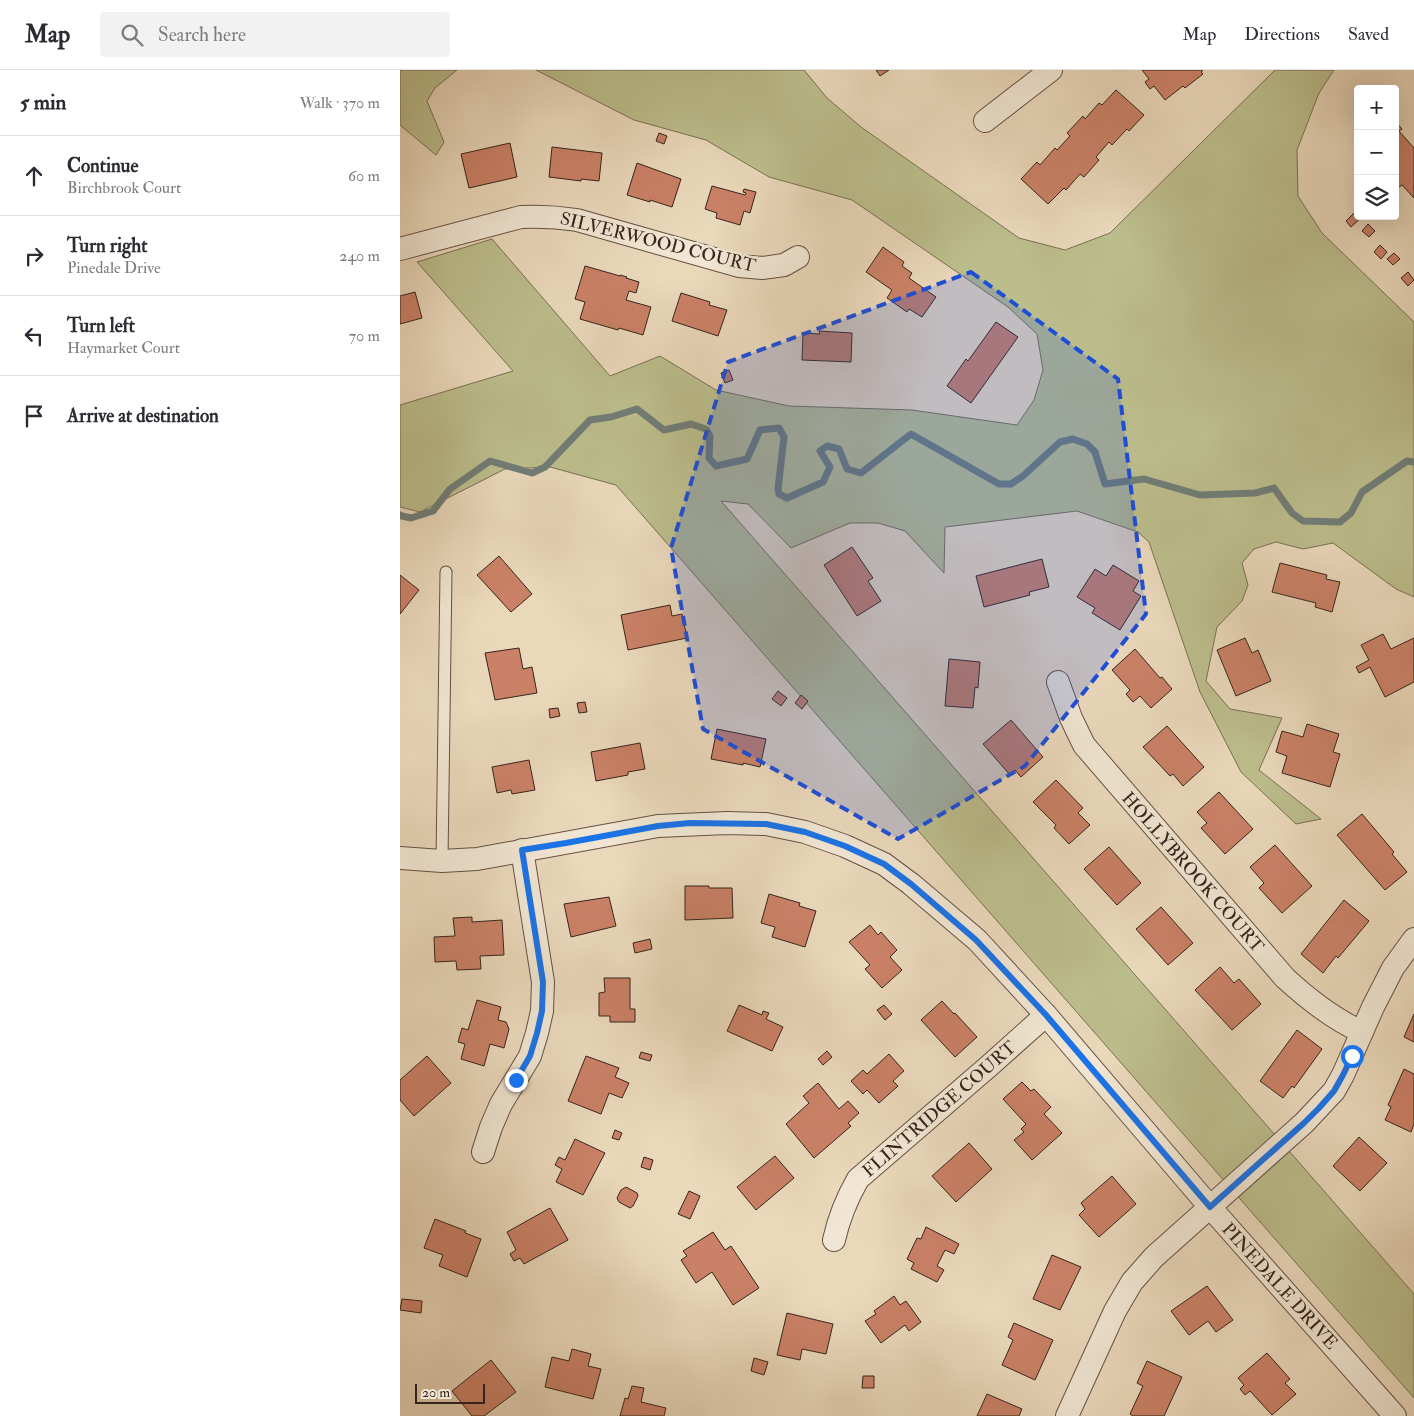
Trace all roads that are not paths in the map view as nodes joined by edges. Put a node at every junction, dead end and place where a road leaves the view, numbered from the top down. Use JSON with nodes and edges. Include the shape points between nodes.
{"nodes":[{"id":1,"x":1051,"y":70,"type":"edge"},
{"id":2,"x":985,"y":121,"type":"dead end"},
{"id":3,"x":400,"y":249,"type":"edge"},
{"id":4,"x":798,"y":257,"type":"dead end"},
{"id":5,"x":446,"y":572,"type":"dead end"},
{"id":6,"x":1058,"y":682,"type":"dead end"},
{"id":7,"x":522,"y":850,"type":"junction"},
{"id":8,"x":400,"y":858,"type":"edge"},
{"id":9,"x":442,"y":861,"type":"junction"},
{"id":10,"x":1414,"y":939,"type":"edge"},
{"id":11,"x":1046,"y":1015,"type":"junction"},
{"id":12,"x":1362,"y":1032,"type":"junction"},
{"id":13,"x":483,"y":1152,"type":"dead end"},
{"id":14,"x":1210,"y":1207,"type":"junction"},
{"id":15,"x":834,"y":1240,"type":"dead end"},
{"id":16,"x":1067,"y":1416,"type":"edge"},
{"id":17,"x":1395,"y":1416,"type":"edge"}],
"edges":[{"from":1,"to":2,"type":"street"},
{"from":3,"to":4,"type":"street","name":"SILVERWOOD COURT","via":[[521,217],[548,217],[577,220],[739,266],[762,268],[784,265]]},
{"from":5,"to":9,"type":"lane"},
{"from":6,"to":12,"type":"street","name":"HOLLYBROOK COURT","via":[[1084,745],[1285,978],[1326,1013]]},
{"from":7,"to":9,"type":"street","name":"PINEDALE DRIVE","via":[[477,859]]},
{"from":7,"to":11,"type":"street","name":"PINEDALE DRIVE","via":[[690,823],[766,824],[805,832],[884,864],[911,884],[976,940]]},
{"from":7,"to":13,"type":"street","via":[[543,982],[542,1011],[530,1056],[501,1104]]},
{"from":8,"to":9,"type":"street","name":"PINEDALE DRIVE"},
{"from":10,"to":12,"type":"street","via":[[1393,968]]},
{"from":11,"to":14,"type":"street","name":"PINEDALE DRIVE"},
{"from":11,"to":15,"type":"street","name":"FLINTRIDGE COURT","via":[[858,1179],[840,1217]]},
{"from":12,"to":14,"type":"street","via":[[1334,1091],[1304,1123]]},
{"from":14,"to":16,"type":"street","via":[[1154,1257],[1132,1282],[1115,1311]]},
{"from":14,"to":17,"type":"street","name":"PINEDALE DRIVE"}]}
